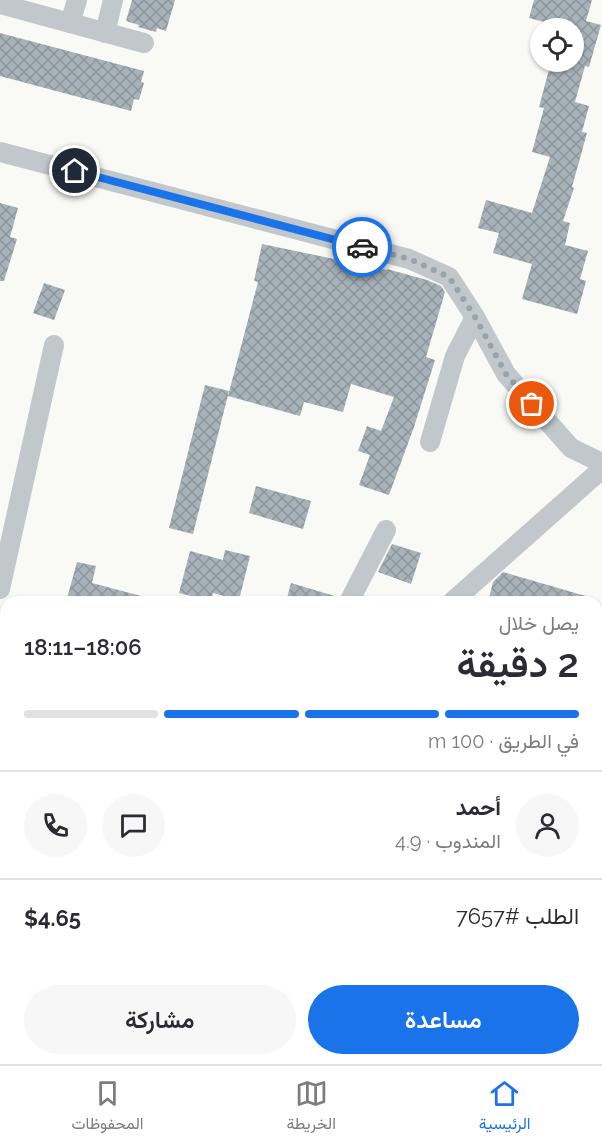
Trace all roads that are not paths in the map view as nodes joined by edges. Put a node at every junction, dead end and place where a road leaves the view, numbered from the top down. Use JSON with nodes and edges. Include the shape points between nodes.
{"nodes":[{"id":1,"x":76,"y":0,"type":"edge"},
{"id":2,"x":113,"y":0,"type":"edge"},
{"id":3,"x":0,"y":4,"type":"edge"},
{"id":4,"x":70,"y":23,"type":"junction"},
{"id":5,"x":105,"y":33,"type":"junction"},
{"id":6,"x":144,"y":43,"type":"dead end"},
{"id":7,"x":0,"y":152,"type":"edge"},
{"id":8,"x":475,"y":317,"type":"junction"},
{"id":9,"x":54,"y":345,"type":"dead end"},
{"id":10,"x":430,"y":442,"type":"dead end"},
{"id":11,"x":602,"y":463,"type":"edge"},
{"id":12,"x":602,"y":469,"type":"edge"},
{"id":13,"x":386,"y":530,"type":"dead end"},
{"id":14,"x":0,"y":589,"type":"edge"},
{"id":15,"x":353,"y":596,"type":"edge"},
{"id":16,"x":459,"y":596,"type":"edge"}],
"edges":[{"from":1,"to":4,"type":"street"},
{"from":2,"to":5,"type":"street"},
{"from":3,"to":4,"type":"street"},
{"from":4,"to":5,"type":"street"},
{"from":5,"to":6,"type":"street"},
{"from":7,"to":8,"type":"street","via":[[410,259],[449,277]]},
{"from":8,"to":10,"type":"street","via":[[455,356]]},
{"from":8,"to":11,"type":"street","via":[[506,374],[571,448]]},
{"from":9,"to":14,"type":"street"},
{"from":12,"to":16,"type":"street"},
{"from":13,"to":15,"type":"street"}]}
